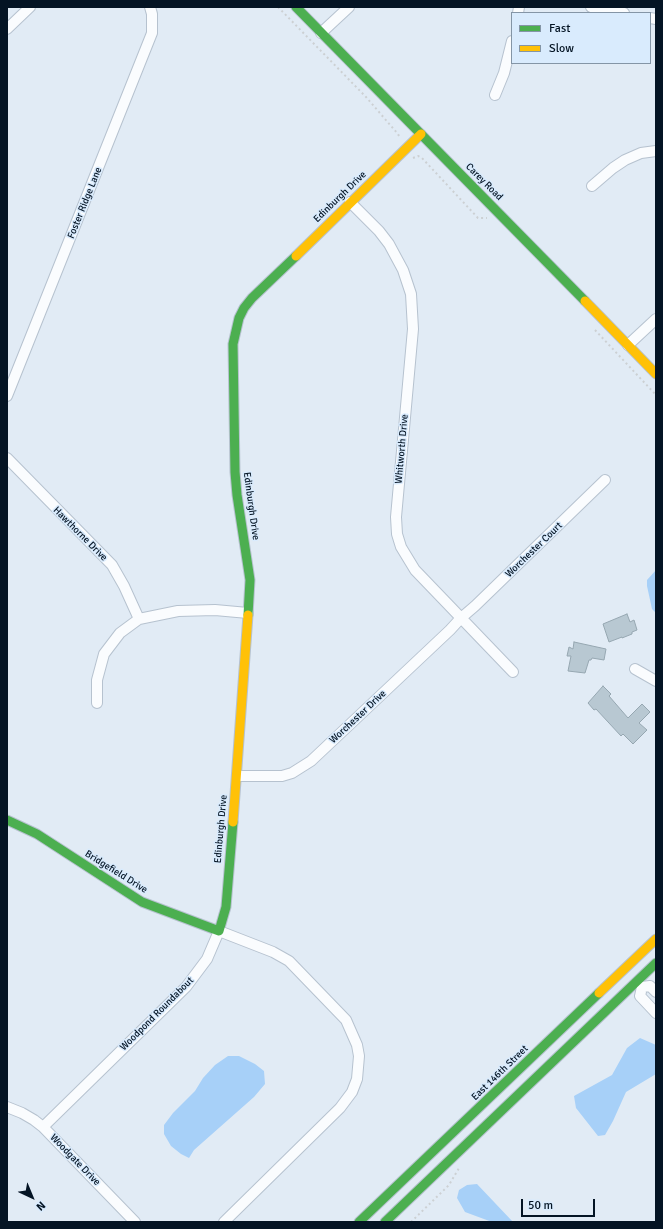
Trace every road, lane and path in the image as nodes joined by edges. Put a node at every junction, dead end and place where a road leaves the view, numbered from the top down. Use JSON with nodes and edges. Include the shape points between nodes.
{"nodes":[{"id":1,"x":30,"y":7,"type":"edge"},
{"id":2,"x":150,"y":7,"type":"edge"},
{"id":3,"x":278,"y":7,"type":"edge"},
{"id":4,"x":296,"y":7,"type":"edge"},
{"id":5,"x":350,"y":7,"type":"edge"},
{"id":6,"x":591,"y":7,"type":"edge"},
{"id":7,"x":618,"y":12,"type":"edge"},
{"id":8,"x":7,"y":29,"type":"edge"},
{"id":9,"x":321,"y":33,"type":"junction"},
{"id":10,"x":511,"y":45,"type":"edge"},
{"id":11,"x":494,"y":95,"type":"dead end"},
{"id":12,"x":421,"y":134,"type":"junction"},
{"id":13,"x":656,"y":151,"type":"edge"},
{"id":14,"x":402,"y":152,"type":"junction"},
{"id":15,"x":592,"y":186,"type":"dead end"},
{"id":16,"x":350,"y":202,"type":"junction"},
{"id":17,"x":490,"y":218,"type":"dead end"},
{"id":18,"x":656,"y":319,"type":"edge"},
{"id":19,"x":592,"y":327,"type":"dead end"},
{"id":20,"x":628,"y":345,"type":"junction"},
{"id":21,"x":656,"y":374,"type":"edge"},
{"id":22,"x":656,"y":395,"type":"edge"},
{"id":23,"x":7,"y":396,"type":"edge"},
{"id":24,"x":7,"y":458,"type":"edge"},
{"id":25,"x":605,"y":480,"type":"dead end"},
{"id":26,"x":248,"y":613,"type":"junction"},
{"id":27,"x":461,"y":618,"type":"junction"},
{"id":28,"x":139,"y":619,"type":"junction"},
{"id":29,"x":635,"y":669,"type":"dead end"},
{"id":30,"x":513,"y":672,"type":"dead end"},
{"id":31,"x":656,"y":680,"type":"edge"},
{"id":32,"x":97,"y":703,"type":"dead end"},
{"id":33,"x":237,"y":776,"type":"junction"},
{"id":34,"x":7,"y":820,"type":"edge"},
{"id":35,"x":219,"y":931,"type":"junction"},
{"id":36,"x":656,"y":939,"type":"edge"},
{"id":37,"x":656,"y":963,"type":"edge"},
{"id":38,"x":625,"y":969,"type":"junction"},
{"id":39,"x":639,"y":984,"type":"junction"},
{"id":40,"x":656,"y":992,"type":"edge"},
{"id":41,"x":656,"y":1013,"type":"edge"},
{"id":42,"x":7,"y":1107,"type":"edge"},
{"id":43,"x":43,"y":1127,"type":"junction"},
{"id":44,"x":460,"y":1166,"type":"dead end"},
{"id":45,"x":136,"y":1222,"type":"edge"},
{"id":46,"x":224,"y":1222,"type":"edge"},
{"id":47,"x":359,"y":1222,"type":"edge"},
{"id":48,"x":385,"y":1222,"type":"edge"},
{"id":49,"x":411,"y":1222,"type":"edge"}],
"edges":[{"from":1,"to":8,"type":"street"},
{"from":2,"to":23,"type":"street","name":"Foster Ridge Lane","via":[[152,33]]},
{"from":3,"to":14,"type":"path","via":[[366,97],[398,134],[400,138],[396,146]]},
{"from":4,"to":9,"type":"street","name":"Carey Road"},
{"from":5,"to":9,"type":"street"},
{"from":6,"to":7,"type":"street"},
{"from":9,"to":12,"type":"street","name":"Carey Road"},
{"from":10,"to":11,"type":"street","via":[[504,72]]},
{"from":12,"to":14,"type":"street","name":"Edinburgh Drive"},
{"from":12,"to":20,"type":"street","name":"Carey Road"},
{"from":13,"to":15,"type":"street","via":[[641,153],[625,160]]},
{"from":14,"to":16,"type":"street","name":"Edinburgh Drive"},
{"from":14,"to":17,"type":"path","via":[[411,160],[418,156],[422,158],[478,218]]},
{"from":16,"to":26,"type":"street","name":"Edinburgh Drive","via":[[252,298],[242,313],[236,329],[233,344],[235,472],[250,580]]},
{"from":16,"to":27,"type":"street","name":"Whitworth Drive","via":[[379,231],[388,244],[403,270],[411,294],[413,329],[398,485],[397,534],[401,548],[415,570]]},
{"from":18,"to":20,"type":"street"},
{"from":19,"to":22,"type":"path"},
{"from":20,"to":21,"type":"street","name":"Carey Road"},
{"from":24,"to":28,"type":"street","name":"Hawthorne Drive","via":[[112,565]]},
{"from":25,"to":27,"type":"street","name":"Worchester Court"},
{"from":26,"to":28,"type":"street","via":[[215,610],[178,611]]},
{"from":26,"to":33,"type":"street","name":"Edinburgh Drive"},
{"from":27,"to":30,"type":"street","name":"Whitworth Drive"},
{"from":27,"to":33,"type":"street","name":"Worchester Drive","via":[[303,767],[282,776]]},
{"from":28,"to":32,"type":"street","via":[[120,632],[104,654],[97,680]]},
{"from":29,"to":31,"type":"street"},
{"from":33,"to":35,"type":"street","name":"Edinburgh Drive","via":[[226,907]]},
{"from":34,"to":35,"type":"street","name":"Bridgefield Drive","via":[[37,834],[142,902]]},
{"from":35,"to":43,"type":"street","name":"Woodpond Roundabout","via":[[207,959],[186,987]]},
{"from":35,"to":46,"type":"street","via":[[289,961],[346,1020],[359,1056],[357,1079],[347,1100]]},
{"from":36,"to":38,"type":"street","name":"East 146th Street"},
{"from":37,"to":39,"type":"street"},
{"from":38,"to":39,"type":"street"},
{"from":38,"to":47,"type":"street","name":"East 146th Street"},
{"from":39,"to":40,"type":"street","via":[[650,986]]},
{"from":39,"to":41,"type":"street","via":[[640,996]]},
{"from":39,"to":48,"type":"street"},
{"from":42,"to":43,"type":"street","name":"Woodgate Drive","via":[[22,1113]]},
{"from":43,"to":45,"type":"street","name":"Woodgate Drive"},
{"from":44,"to":49,"type":"path","via":[[449,1185]]}]}
